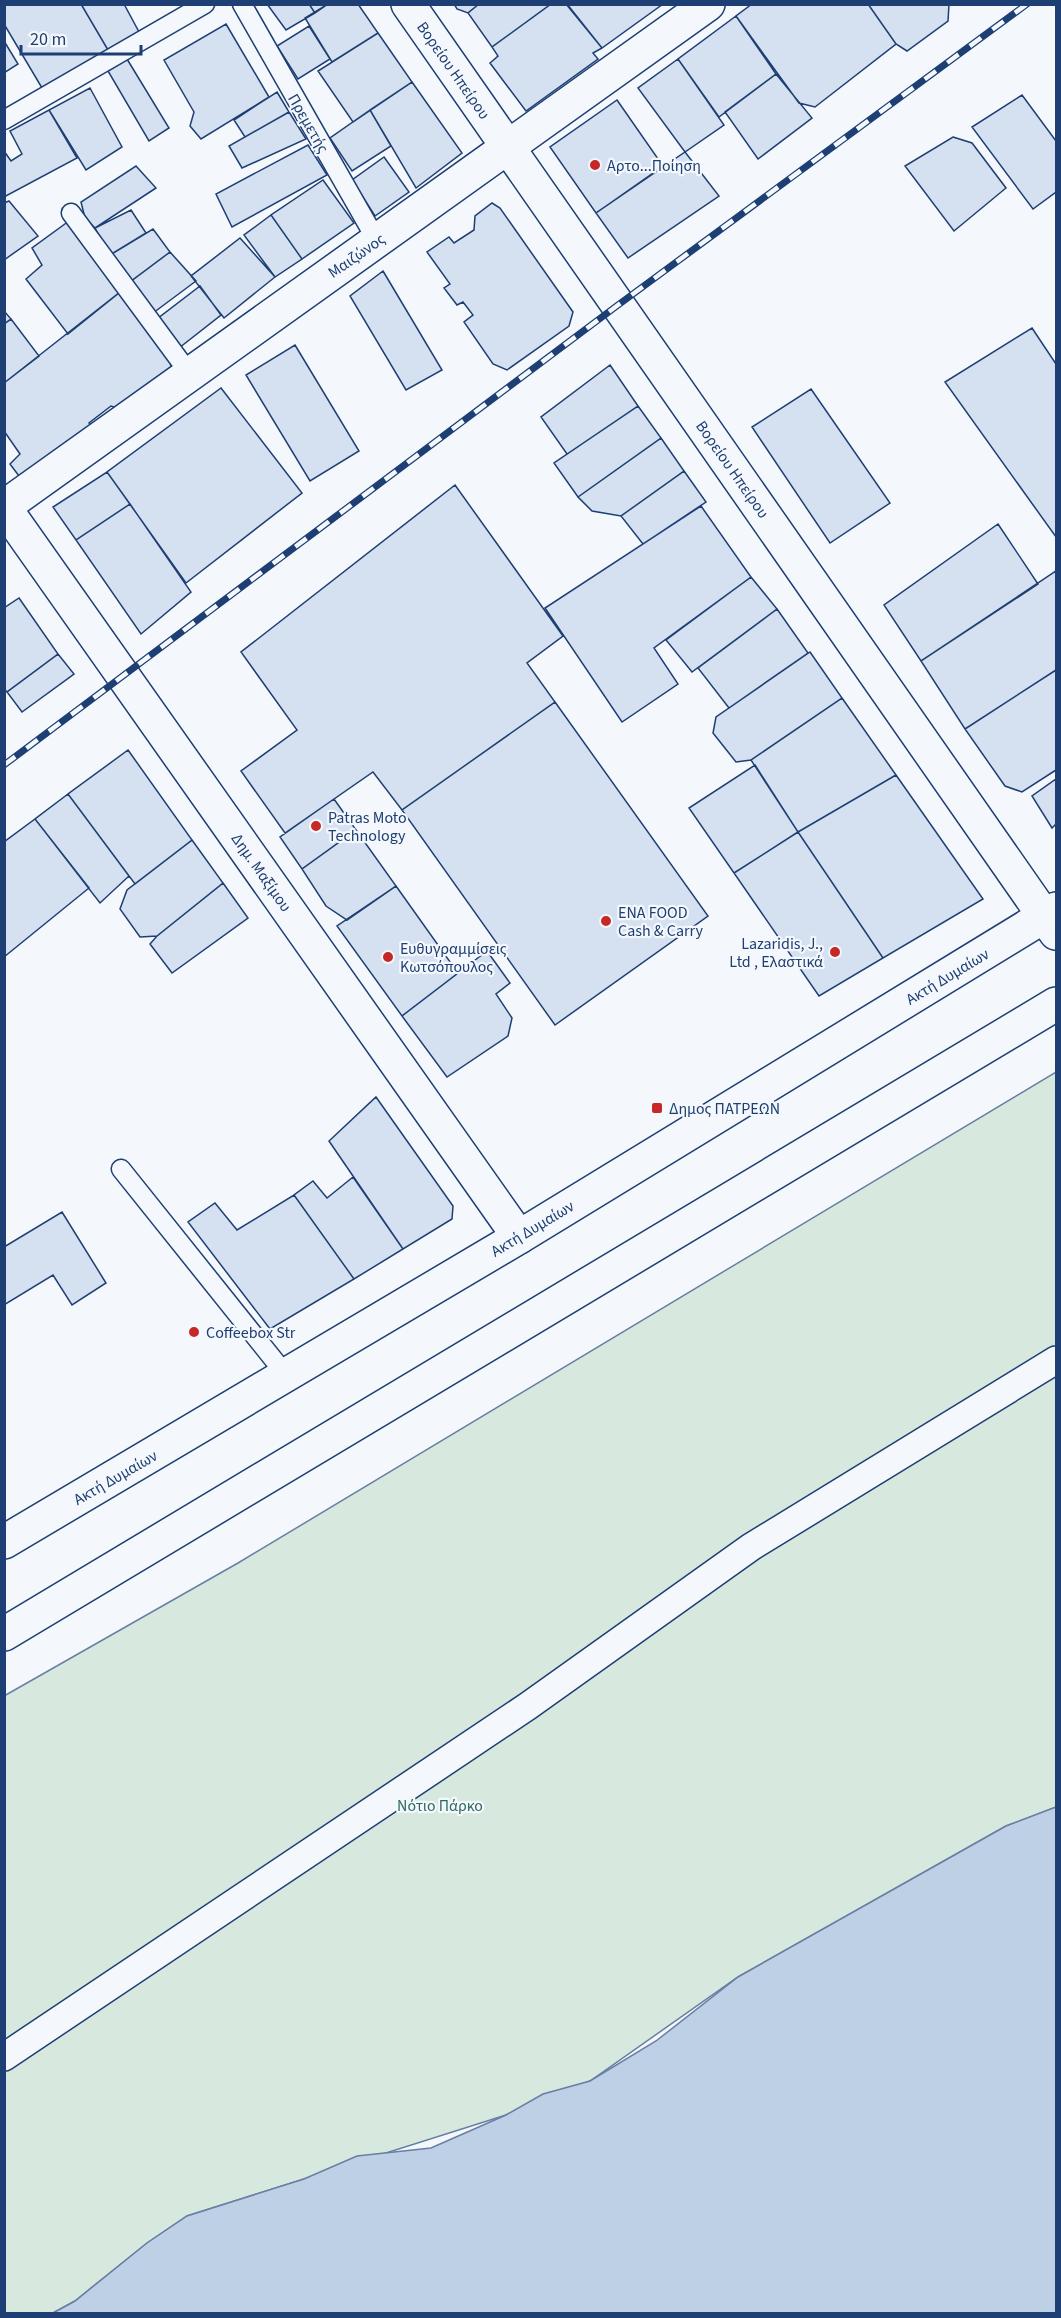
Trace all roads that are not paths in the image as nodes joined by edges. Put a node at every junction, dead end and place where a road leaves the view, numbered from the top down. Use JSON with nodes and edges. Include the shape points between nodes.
{"nodes":[{"id":1,"x":205,"y":4,"type":"edge"},
{"id":2,"x":242,"y":4,"type":"edge"},
{"id":3,"x":408,"y":4,"type":"edge"},
{"id":4,"x":708,"y":4,"type":"edge"},
{"id":5,"x":4,"y":120,"type":"edge"},
{"id":6,"x":508,"y":147,"type":"junction"},
{"id":7,"x":71,"y":213,"type":"dead end"},
{"id":8,"x":377,"y":241,"type":"junction"},
{"id":9,"x":189,"y":373,"type":"junction"},
{"id":10,"x":4,"y":507,"type":"edge"},
{"id":11,"x":1053,"y":920,"type":"edge"},
{"id":12,"x":1056,"y":1004,"type":"edge"},
{"id":13,"x":121,"y":1169,"type":"dead end"},
{"id":14,"x":519,"y":1237,"type":"junction"},
{"id":15,"x":1056,"y":1360,"type":"edge"},
{"id":16,"x":286,"y":1375,"type":"junction"},
{"id":17,"x":4,"y":1542,"type":"edge"},
{"id":18,"x":4,"y":1634,"type":"edge"},
{"id":19,"x":4,"y":2057,"type":"edge"}],
"edges":[{"from":1,"to":5,"type":"lane"},
{"from":2,"to":8,"type":"lane","name":"Πρεμετής"},
{"from":3,"to":6,"type":"main road","name":"Βορείου Ηπείρου"},
{"from":4,"to":6,"type":"main road","name":"Μαιζώνος"},
{"from":6,"to":8,"type":"main road","name":"Μαιζώνος"},
{"from":6,"to":11,"type":"main road","name":"Βορείου Ηπείρου"},
{"from":7,"to":9,"type":"lane"},
{"from":8,"to":9,"type":"main road","name":"Μαιζώνος"},
{"from":9,"to":10,"type":"main road","name":"Μαιζώνος"},
{"from":10,"to":14,"type":"main road","name":"Δημ. Μαξίμου"},
{"from":11,"to":14,"type":"main road","name":"Ακτή Δυμαίων"},
{"from":12,"to":18,"type":"main road"},
{"from":13,"to":16,"type":"lane"},
{"from":14,"to":16,"type":"main road","name":"Ακτή Δυμαίων"},
{"from":15,"to":19,"type":"street","via":[[751,1546],[528,1706]]},
{"from":16,"to":17,"type":"main road","name":"Ακτή Δυμαίων"}]}
